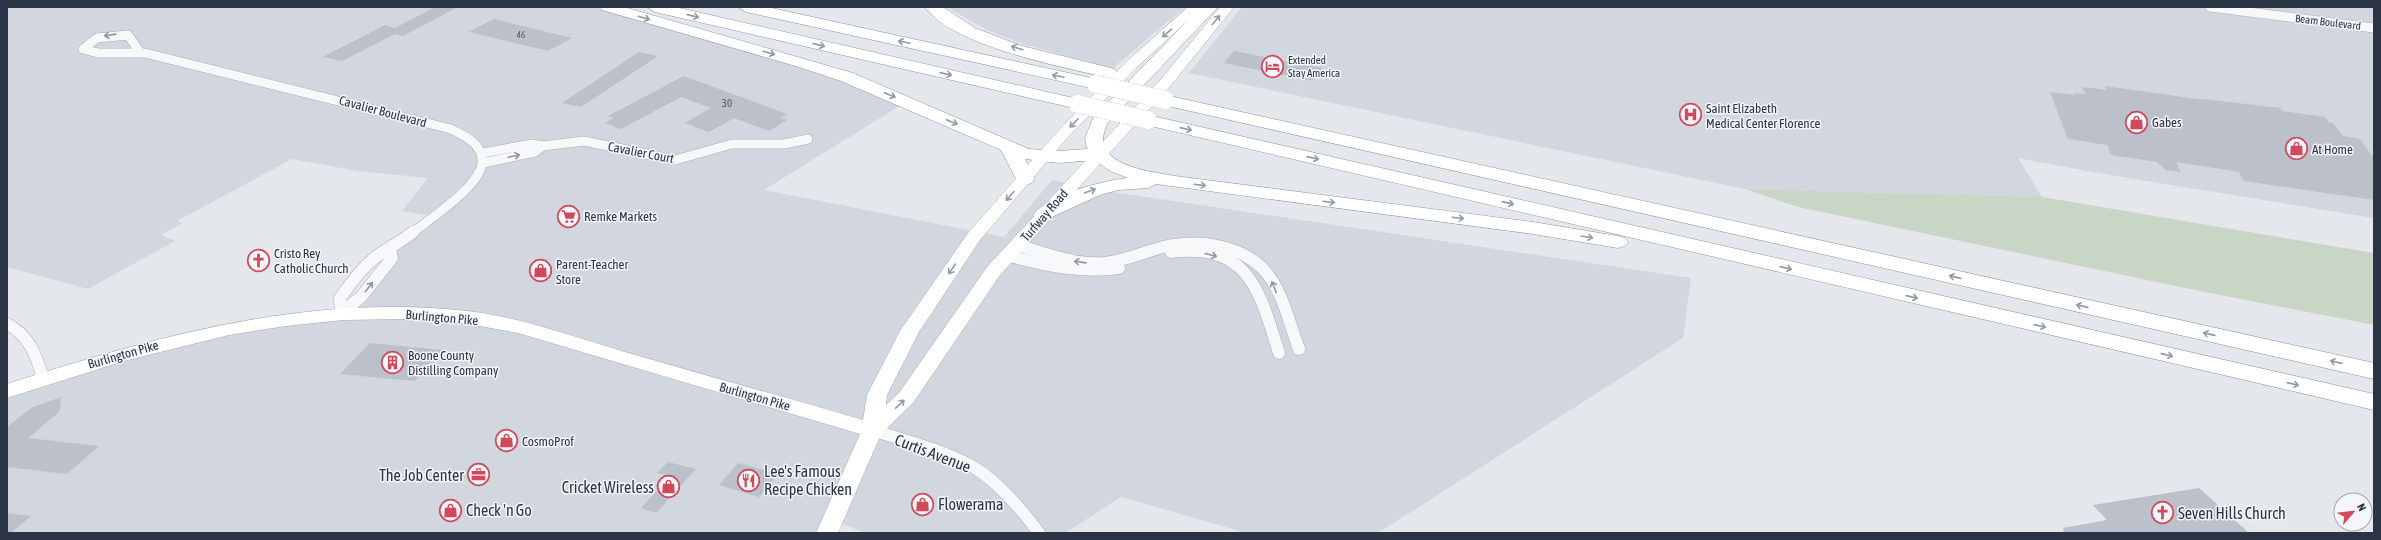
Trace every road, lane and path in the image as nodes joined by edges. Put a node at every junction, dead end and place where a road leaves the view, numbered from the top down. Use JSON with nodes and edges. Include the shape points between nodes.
{"nodes":[{"id":1,"x":607,"y":7,"type":"edge"},
{"id":2,"x":655,"y":7,"type":"edge"},
{"id":3,"x":746,"y":7,"type":"edge"},
{"id":4,"x":933,"y":7,"type":"edge"},
{"id":5,"x":1196,"y":7,"type":"edge"},
{"id":6,"x":1210,"y":7,"type":"edge"},
{"id":7,"x":1227,"y":7,"type":"edge"},
{"id":8,"x":2210,"y":7,"type":"edge"},
{"id":9,"x":2374,"y":28,"type":"edge"},
{"id":10,"x":140,"y":52,"type":"junction"},
{"id":11,"x":1103,"y":79,"type":"junction"},
{"id":12,"x":808,"y":139,"type":"dead end"},
{"id":13,"x":1007,"y":145,"type":"junction"},
{"id":14,"x":1098,"y":154,"type":"junction"},
{"id":15,"x":1044,"y":157,"type":"junction"},
{"id":16,"x":483,"y":158,"type":"junction"},
{"id":17,"x":1025,"y":179,"type":"junction"},
{"id":18,"x":1175,"y":182,"type":"junction"},
{"id":19,"x":1043,"y":215,"type":"junction"},
{"id":20,"x":390,"y":250,"type":"junction"},
{"id":21,"x":1014,"y":250,"type":"junction"},
{"id":22,"x":1748,"y":260,"type":"junction"},
{"id":23,"x":341,"y":313,"type":"junction"},
{"id":24,"x":7,"y":324,"type":"edge"},
{"id":25,"x":1299,"y":349,"type":"dead end"},
{"id":26,"x":1279,"y":353,"type":"dead end"},
{"id":27,"x":2374,"y":371,"type":"edge"},
{"id":28,"x":43,"y":379,"type":"junction"},
{"id":29,"x":7,"y":391,"type":"edge"},
{"id":30,"x":2374,"y":402,"type":"edge"},
{"id":31,"x":872,"y":430,"type":"junction"},
{"id":32,"x":827,"y":533,"type":"edge"},
{"id":33,"x":1039,"y":533,"type":"edge"}],
"edges":[{"from":1,"to":13,"type":"highway","one_way":true,"via":[[847,77]]},
{"from":2,"to":22,"type":"highway","one_way":true,"bridge":true},
{"from":11,"to":3,"type":"highway","one_way":true},
{"from":11,"to":4,"type":"highway","one_way":true,"via":[[975,34]]},
{"from":5,"to":15,"type":"main road","name":"Turfway Road","one_way":true,"via":[[1133,63]]},
{"from":6,"to":14,"type":"highway","via":[[1098,122],[1093,133]]},
{"from":14,"to":7,"type":"main road","name":"Turfway Road","one_way":true,"via":[[1167,81]]},
{"from":8,"to":9,"type":"street","name":"Beam Boulevard"},
{"from":10,"to":10,"type":"street","name":"Cavalier Boulevard","one_way":true,"via":[[128,35],[113,34],[86,43],[83,49],[98,52]]},
{"from":10,"to":16,"type":"street","name":"Cavalier Boulevard","via":[[451,129],[473,140]]},
{"from":27,"to":11,"type":"highway","one_way":true,"bridge":true,"via":[[1380,149]]},
{"from":12,"to":16,"type":"street","name":"Cavalier Court","via":[[784,144],[732,144],[675,160],[584,141],[543,146],[535,152]]},
{"from":13,"to":15,"type":"highway","via":[[1026,154]]},
{"from":13,"to":17,"type":"highway"},
{"from":14,"to":15,"type":"highway"},
{"from":14,"to":18,"type":"highway","via":[[1104,161],[1123,171]]},
{"from":14,"to":19,"type":"main road","name":"Turfway Road"},
{"from":15,"to":17,"type":"main road","name":"Turfway Road"},
{"from":16,"to":20,"type":"street","via":[[477,176],[465,191]]},
{"from":17,"to":31,"type":"main road","name":"Turfway Road","one_way":true,"via":[[974,237],[910,331],[877,395]]},
{"from":19,"to":18,"type":"highway","one_way":true,"via":[[1094,189],[1136,183]]},
{"from":18,"to":22,"type":"highway","one_way":true,"via":[[1532,228],[1642,247]]},
{"from":19,"to":21,"type":"main road","name":"Turfway Road"},
{"from":23,"to":20,"type":"street","one_way":true,"via":[[361,297],[392,258]]},
{"from":20,"to":23,"type":"street","via":[[375,257],[366,265],[340,298]]},
{"from":25,"to":21,"type":"street","one_way":true,"via":[[1270,278],[1248,256],[1232,249],[1212,245],[1179,244],[1117,261],[1092,263]]},
{"from":21,"to":26,"type":"street","one_way":true,"via":[[1052,268],[1096,272],[1120,268],[1159,254],[1177,251],[1210,254],[1222,258],[1246,272],[1255,284]]},
{"from":31,"to":21,"type":"main road","name":"Turfway Road","one_way":true,"via":[[906,398],[993,271]]},
{"from":22,"to":30,"type":"highway","one_way":true},
{"from":23,"to":28,"type":"main road","name":"Burlington Pike","via":[[268,322],[198,335],[124,353]]},
{"from":23,"to":31,"type":"main road","name":"Burlington Pike","via":[[419,313],[496,322]]},
{"from":24,"to":28,"type":"street","via":[[20,332],[32,348]]},
{"from":28,"to":29,"type":"main road","name":"Burlington Pike"},
{"from":31,"to":32,"type":"main road","name":"Turfway Road"},
{"from":31,"to":33,"type":"street","name":"Curtis Avenue","via":[[952,457],[976,469],[1022,509]]}]}
